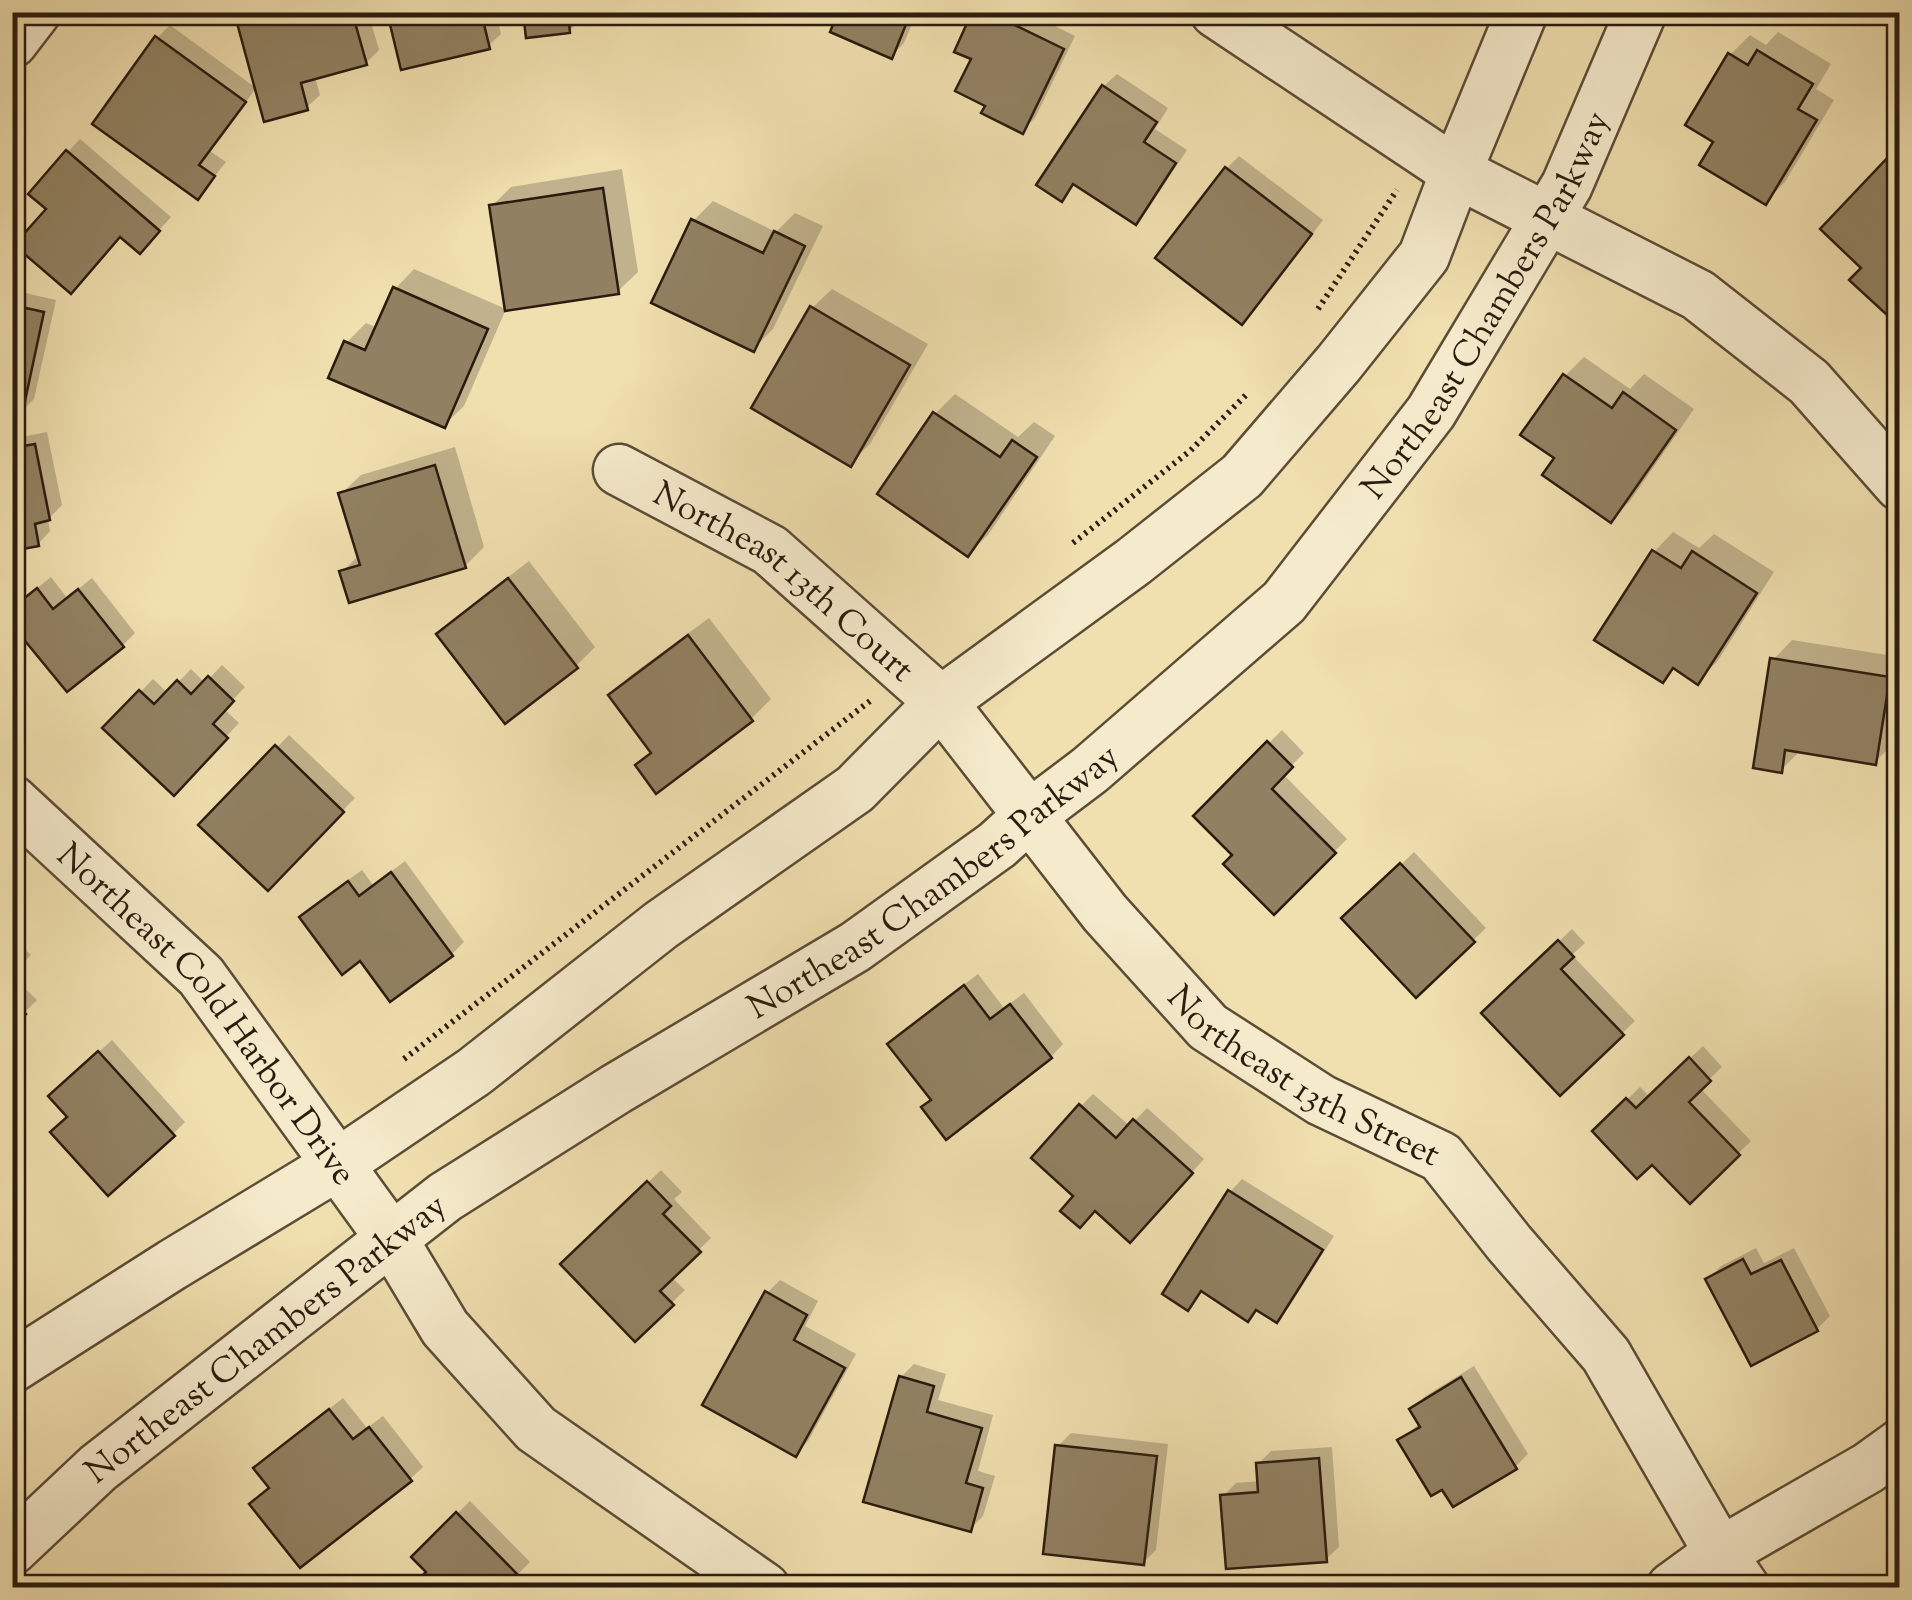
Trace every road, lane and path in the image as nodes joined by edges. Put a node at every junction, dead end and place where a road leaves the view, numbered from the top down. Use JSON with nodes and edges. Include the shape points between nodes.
{"nodes":[{"id":1,"x":35,"y":12,"type":"edge"},
{"id":2,"x":1216,"y":12,"type":"edge"},
{"id":3,"x":1522,"y":12,"type":"edge"},
{"id":4,"x":1641,"y":12,"type":"edge"},
{"id":5,"x":12,"y":42,"type":"edge"},
{"id":6,"x":1438,"y":160,"type":"junction"},
{"id":7,"x":1548,"y":217,"type":"junction"},
{"id":8,"x":1312,"y":316,"type":"dead end"},
{"id":9,"x":1246,"y":394,"type":"dead end"},
{"id":10,"x":619,"y":470,"type":"dead end"},
{"id":11,"x":1900,"y":485,"type":"edge"},
{"id":12,"x":1068,"y":548,"type":"dead end"},
{"id":13,"x":925,"y":687,"type":"junction"},
{"id":14,"x":12,"y":801,"type":"edge"},
{"id":15,"x":1030,"y":816,"type":"junction"},
{"id":16,"x":399,"y":1063,"type":"dead end"},
{"id":17,"x":337,"y":1164,"type":"junction"},
{"id":18,"x":392,"y":1238,"type":"junction"},
{"id":19,"x":12,"y":1367,"type":"edge"},
{"id":20,"x":1900,"y":1446,"type":"edge"},
{"id":21,"x":12,"y":1549,"type":"edge"},
{"id":22,"x":1732,"y":1570,"type":"edge"},
{"id":23,"x":764,"y":1588,"type":"edge"},
{"id":24,"x":1672,"y":1588,"type":"edge"}],
"edges":[{"from":1,"to":5,"type":"street"},
{"from":2,"to":6,"type":"street"},
{"from":3,"to":6,"type":"street","name":"Northeast Chambers Parkway"},
{"from":4,"to":7,"type":"street","name":"Northeast Chambers Parkway"},
{"from":6,"to":7,"type":"street"},
{"from":6,"to":8,"type":"path","via":[[1385,208]]},
{"from":6,"to":13,"type":"street","name":"Northeast Chambers Parkway","via":[[1424,256],[1242,476],[1133,562]]},
{"from":7,"to":11,"type":"street","via":[[1698,295],[1810,382]]},
{"from":7,"to":15,"type":"street","name":"Northeast Chambers Parkway","via":[[1431,412],[1284,602]]},
{"from":9,"to":12,"type":"path","via":[[1190,451]]},
{"from":10,"to":13,"type":"street","name":"Northeast 13th Court","via":[[770,550]]},
{"from":13,"to":15,"type":"street","name":"Northeast 13th Street"},
{"from":13,"to":16,"type":"path"},
{"from":13,"to":17,"type":"street","name":"Northeast Chambers Parkway","via":[[855,789],[661,924],[474,1072]]},
{"from":14,"to":17,"type":"street","name":"Northeast Cold Harbor Drive","via":[[200,976]]},
{"from":15,"to":18,"type":"street","name":"Northeast Chambers Parkway","via":[[855,947],[616,1089]]},
{"from":15,"to":22,"type":"street","name":"Northeast 13th Street","via":[[1105,913],[1208,1026],[1321,1100],[1441,1157],[1606,1355]]},
{"from":17,"to":18,"type":"street","name":"Northeast Cold Harbor Drive"},
{"from":17,"to":19,"type":"street","name":"Northeast Chambers Parkway"},
{"from":18,"to":21,"type":"street","name":"Northeast Chambers Parkway","via":[[98,1468]]},
{"from":18,"to":23,"type":"street","name":"Northeast Cold Harbor Drive","via":[[445,1328],[536,1430]]},
{"from":20,"to":22,"type":"street"},
{"from":22,"to":24,"type":"street"}]}
